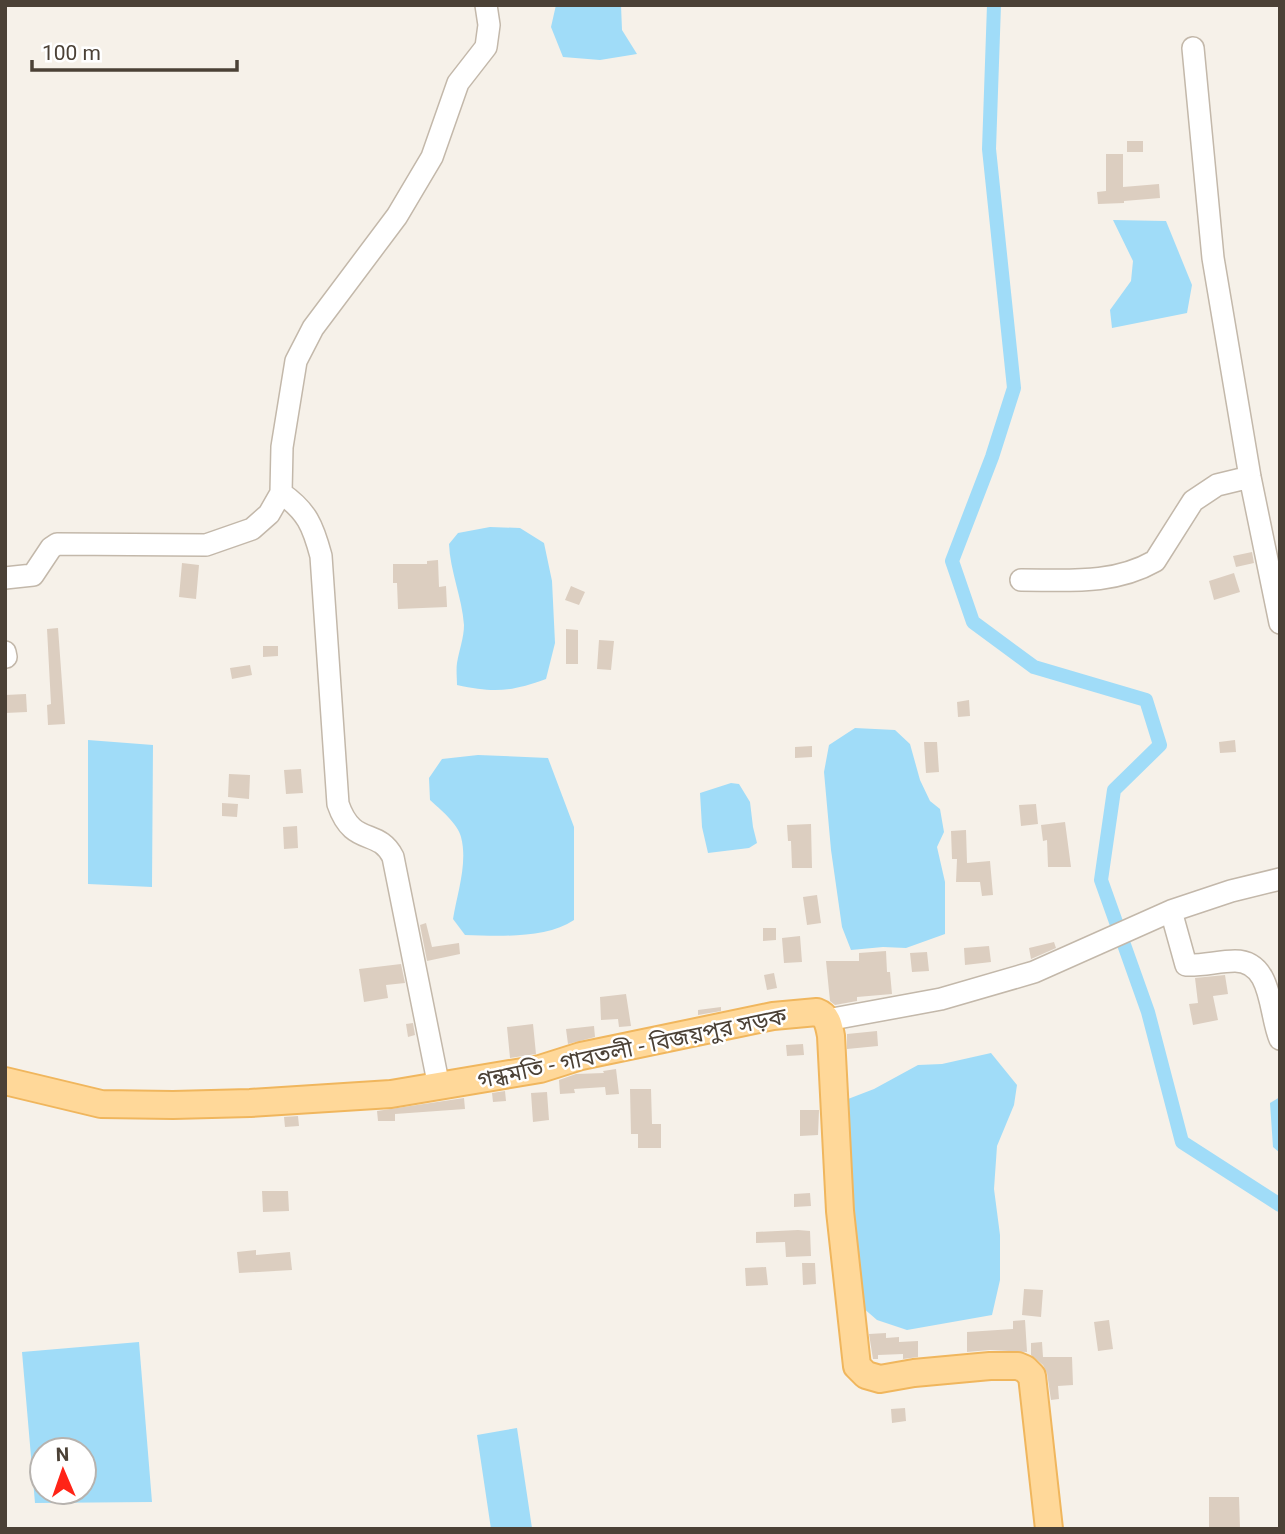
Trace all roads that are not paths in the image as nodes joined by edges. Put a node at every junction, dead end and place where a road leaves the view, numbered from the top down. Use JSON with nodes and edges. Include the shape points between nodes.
{"nodes":[{"id":1,"x":486,"y":5,"type":"edge"},
{"id":2,"x":1193,"y":48,"type":"dead end"},
{"id":3,"x":1250,"y":477,"type":"junction"},
{"id":4,"x":281,"y":493,"type":"junction"},
{"id":5,"x":5,"y":578,"type":"edge"},
{"id":6,"x":1021,"y":580,"type":"dead end"},
{"id":7,"x":1280,"y":623,"type":"edge"},
{"id":8,"x":1280,"y":879,"type":"edge"},
{"id":9,"x":1164,"y":915,"type":"junction"},
{"id":10,"x":827,"y":1020,"type":"junction"},
{"id":11,"x":1280,"y":1039,"type":"edge"},
{"id":12,"x":5,"y":1081,"type":"edge"},
{"id":13,"x":439,"y":1087,"type":"junction"},
{"id":14,"x":1049,"y":1529,"type":"edge"}],
"edges":[{"from":1,"to":4,"type":"street","via":[[486,47],[458,83],[432,156],[397,216],[313,328],[296,361],[282,447]]},
{"from":2,"to":3,"type":"street","via":[[1213,258]]},
{"from":3,"to":6,"type":"street","via":[[1217,485],[1193,502],[1155,561],[1147,566],[1126,575],[1092,580]]},
{"from":3,"to":7,"type":"street"},
{"from":4,"to":5,"type":"street","via":[[270,514],[252,529],[206,545],[57,544],[33,575]]},
{"from":4,"to":13,"type":"street","via":[[310,521],[321,556],[338,804],[350,829],[388,847],[393,857]]},
{"from":8,"to":9,"type":"street"},
{"from":9,"to":10,"type":"street","via":[[1034,972],[941,999]]},
{"from":9,"to":11,"type":"street","via":[[1186,965],[1237,961],[1254,966],[1265,981]]},
{"from":10,"to":13,"type":"main road","name":"গন্ধমতি - গাবতলী - বিজয়পুর সড়ক","via":[[817,1012],[773,1016]]},
{"from":10,"to":14,"type":"main road","via":[[841,1224],[857,1366],[880,1379],[990,1366],[1025,1370],[1032,1376]]},
{"from":12,"to":13,"type":"main road","name":"গন্ধমতি - গাবতলী - বিজয়পুর সড়ক","via":[[101,1104],[173,1105],[391,1094]]}]}
